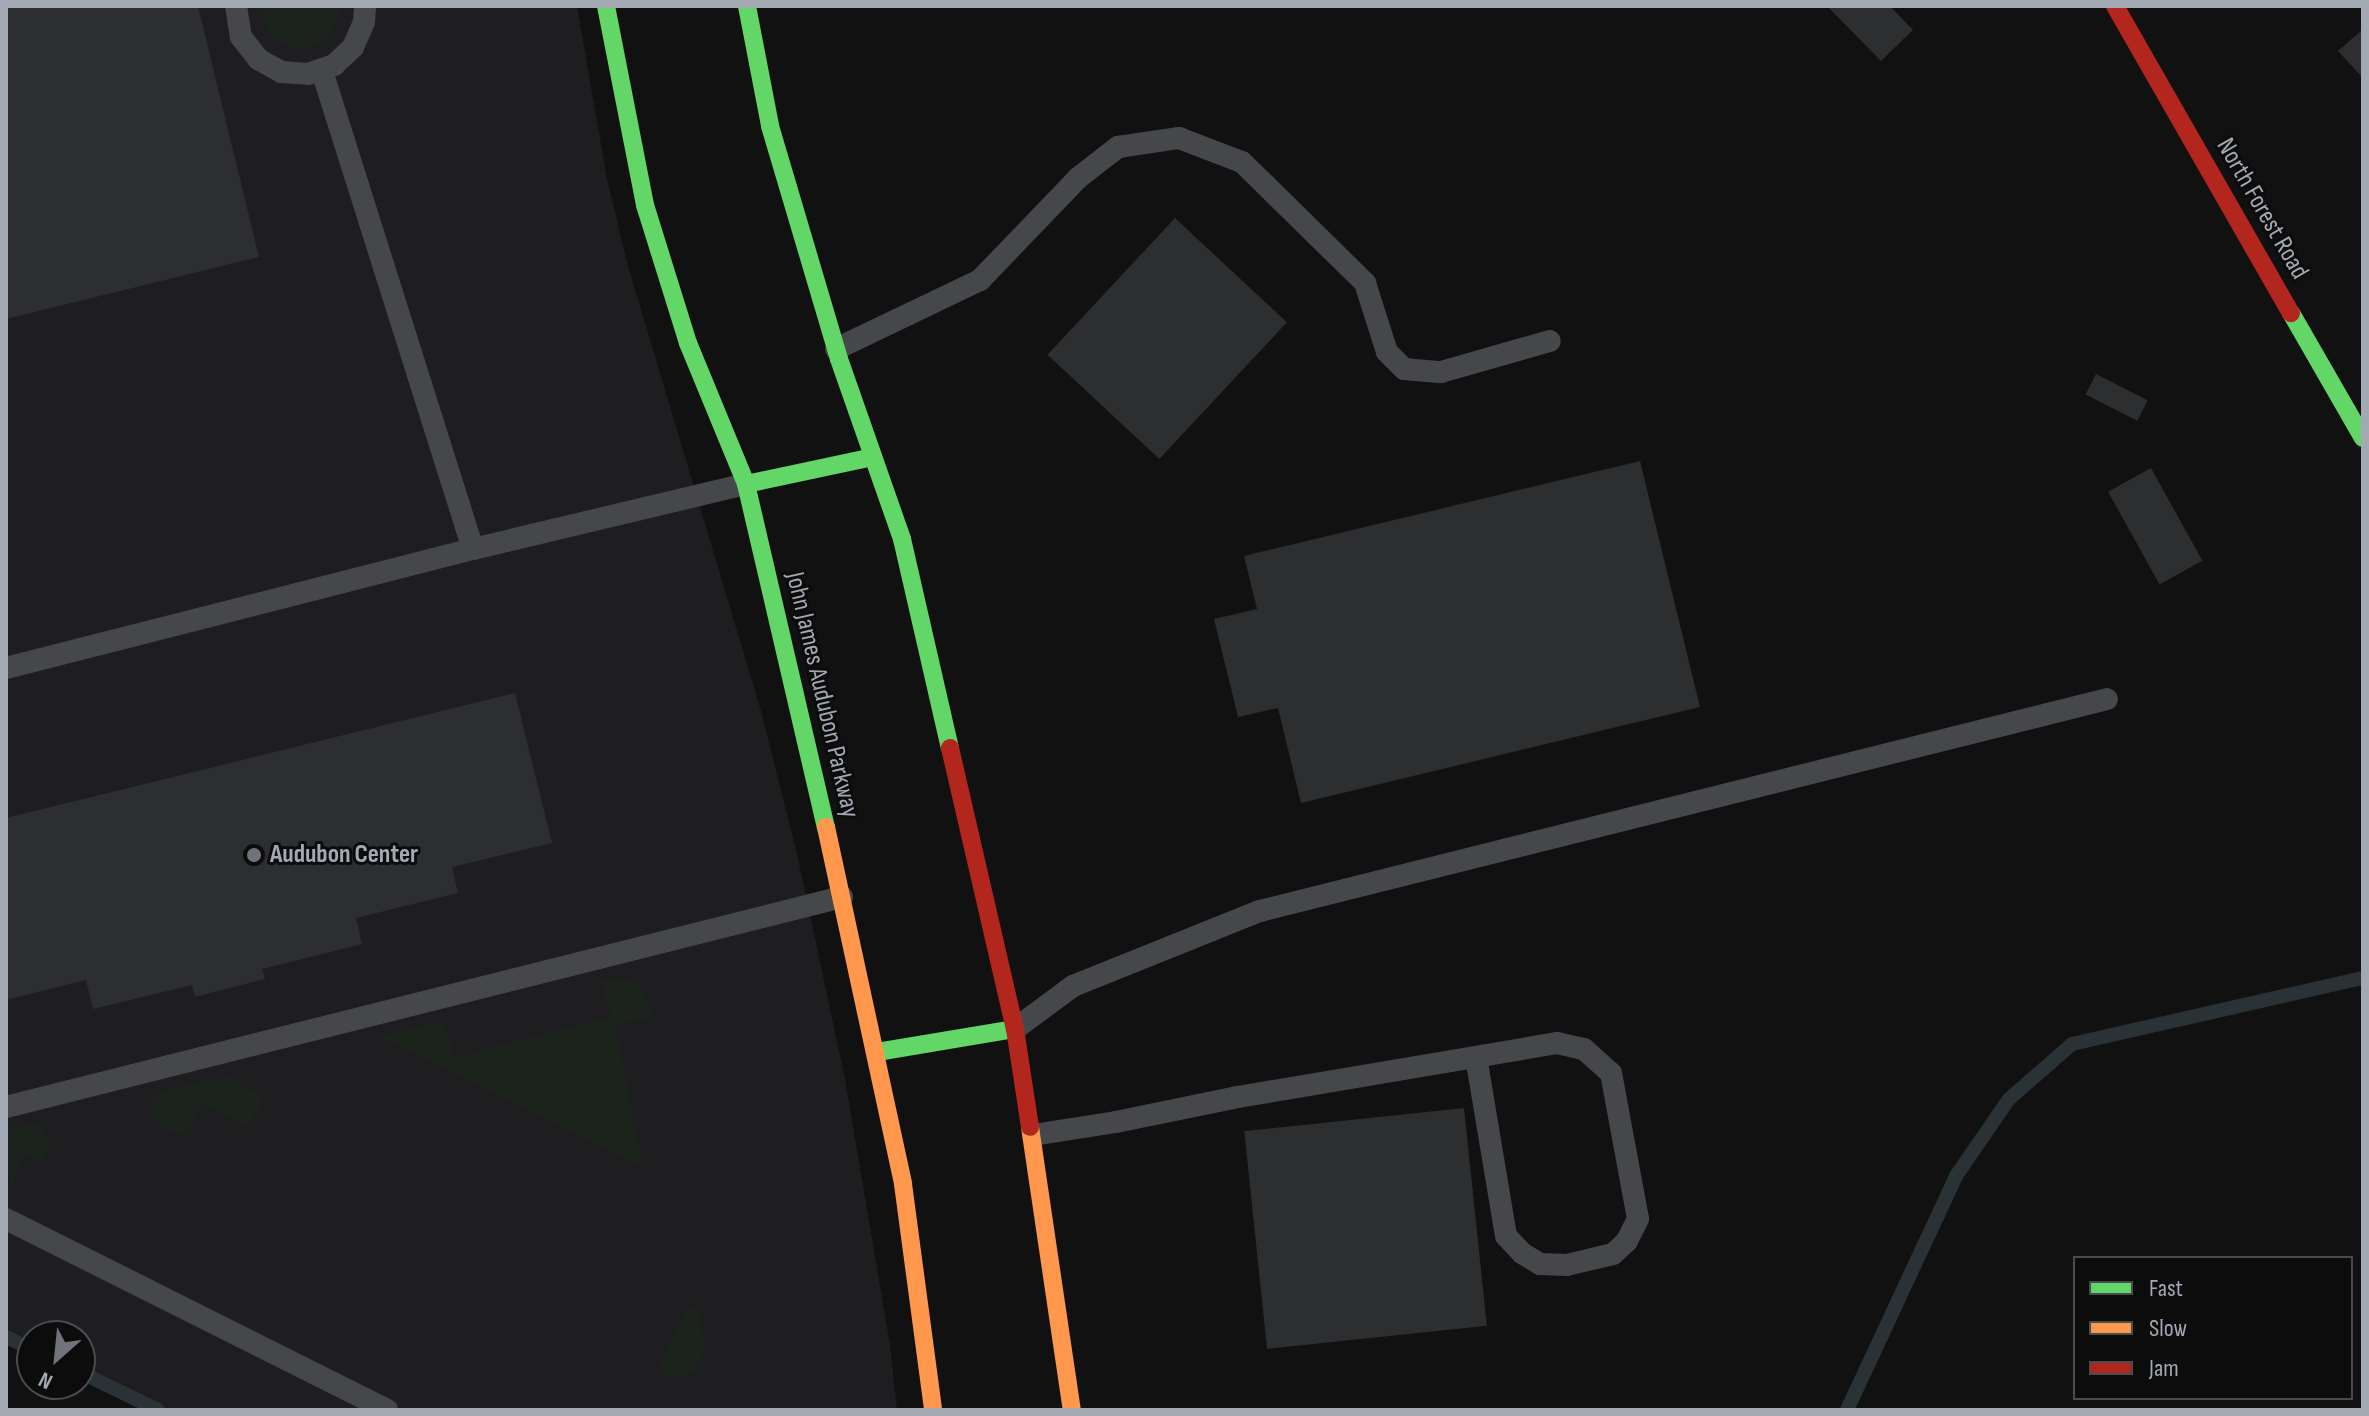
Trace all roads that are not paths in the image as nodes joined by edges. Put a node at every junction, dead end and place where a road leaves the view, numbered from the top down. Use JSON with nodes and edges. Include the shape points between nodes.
{"nodes":[{"id":1,"x":236,"y":6,"type":"edge"},
{"id":2,"x":365,"y":6,"type":"edge"},
{"id":3,"x":606,"y":6,"type":"edge"},
{"id":4,"x":747,"y":6,"type":"edge"},
{"id":5,"x":2115,"y":6,"type":"edge"},
{"id":6,"x":322,"y":71,"type":"junction"},
{"id":7,"x":1550,"y":341,"type":"dead end"},
{"id":8,"x":836,"y":349,"type":"junction"},
{"id":9,"x":2363,"y":438,"type":"edge"},
{"id":10,"x":873,"y":457,"type":"junction"},
{"id":11,"x":746,"y":484,"type":"junction"},
{"id":12,"x":473,"y":549,"type":"junction"},
{"id":13,"x":6,"y":668,"type":"edge"},
{"id":14,"x":2107,"y":699,"type":"dead end"},
{"id":15,"x":842,"y":897,"type":"junction"},
{"id":16,"x":1015,"y":1029,"type":"junction"},
{"id":17,"x":877,"y":1052,"type":"junction"},
{"id":18,"x":1476,"y":1057,"type":"junction"},
{"id":19,"x":6,"y":1107,"type":"edge"},
{"id":20,"x":1033,"y":1135,"type":"junction"},
{"id":21,"x":6,"y":1219,"type":"edge"},
{"id":22,"x":387,"y":1410,"type":"edge"},
{"id":23,"x":933,"y":1410,"type":"edge"},
{"id":24,"x":1072,"y":1410,"type":"edge"}],
"edges":[{"from":1,"to":6,"type":"lane","via":[[241,37],[258,59],[281,72]]},
{"from":2,"to":6,"type":"lane","via":[[353,47]]},
{"from":3,"to":11,"type":"main road","name":"John James Audubon Parkway","via":[[645,205],[688,343]]},
{"from":4,"to":8,"type":"main road","via":[[770,126]]},
{"from":5,"to":9,"type":"main road","name":"North Forest Road"},
{"from":6,"to":12,"type":"lane"},
{"from":7,"to":8,"type":"lane","via":[[1441,372],[1404,369],[1387,352],[1365,283],[1242,162],[1179,138],[1118,147],[1078,178],[980,280]]},
{"from":8,"to":10,"type":"main road"},
{"from":10,"to":11,"type":"main road"},
{"from":10,"to":16,"type":"main road","via":[[902,539]]},
{"from":11,"to":12,"type":"lane"},
{"from":11,"to":15,"type":"main road","name":"John James Audubon Parkway"},
{"from":12,"to":13,"type":"lane"},
{"from":14,"to":16,"type":"lane","via":[[1260,911],[1073,986]]},
{"from":15,"to":17,"type":"main road","name":"John James Audubon Parkway"},
{"from":15,"to":19,"type":"lane"},
{"from":16,"to":17,"type":"main road"},
{"from":16,"to":20,"type":"main road"},
{"from":17,"to":23,"type":"main road","name":"John James Audubon Parkway","via":[[903,1184]]},
{"from":18,"to":18,"type":"lane","via":[[1557,1043],[1584,1049],[1611,1073],[1638,1219],[1613,1254],[1567,1265],[1540,1264],[1506,1236]]},
{"from":18,"to":20,"type":"lane"},
{"from":20,"to":24,"type":"main road"},
{"from":21,"to":22,"type":"lane"}]}
